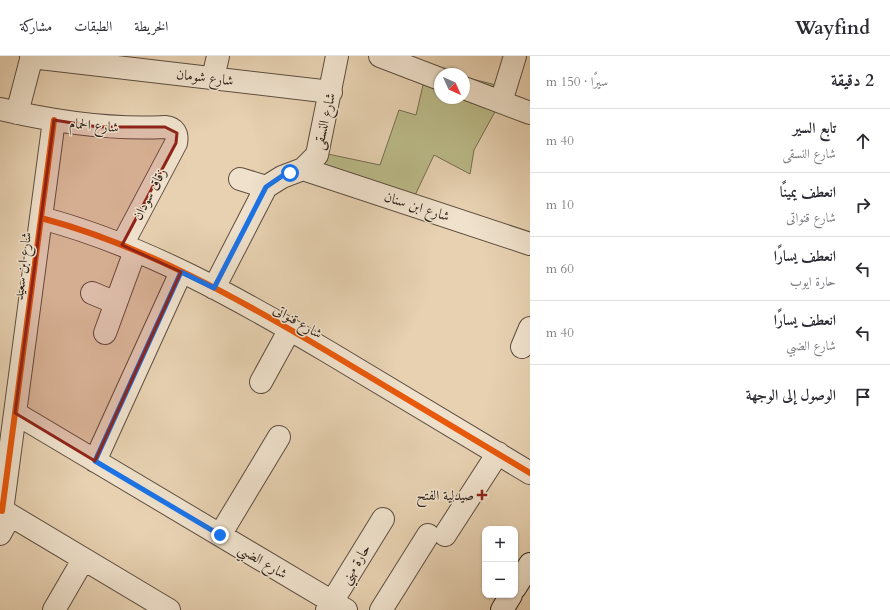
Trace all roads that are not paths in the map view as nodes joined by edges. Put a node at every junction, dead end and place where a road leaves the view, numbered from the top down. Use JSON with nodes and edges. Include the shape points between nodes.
{"nodes":[{"id":1,"x":218,"y":56,"type":"edge"},
{"id":2,"x":337,"y":56,"type":"edge"},
{"id":3,"x":380,"y":56,"type":"edge"},
{"id":4,"x":515,"y":56,"type":"edge"},
{"id":5,"x":31,"y":57,"type":"edge"},
{"id":6,"x":86,"y":60,"type":"edge"},
{"id":7,"x":434,"y":77,"type":"edge"},
{"id":8,"x":213,"y":78,"type":"junction"},
{"id":9,"x":470,"y":90,"type":"edge"},
{"id":10,"x":331,"y":92,"type":"junction"},
{"id":11,"x":501,"y":102,"type":"junction"},
{"id":12,"x":9,"y":111,"type":"edge"},
{"id":13,"x":530,"y":113,"type":"edge"},
{"id":14,"x":54,"y":120,"type":"junction"},
{"id":15,"x":176,"y":143,"type":"joint"},
{"id":16,"x":303,"y":169,"type":"junction"},
{"id":17,"x":240,"y":178,"type":"dead end"},
{"id":18,"x":266,"y":187,"type":"junction"},
{"id":19,"x":41,"y":218,"type":"junction"},
{"id":20,"x":530,"y":244,"type":"edge"},
{"id":21,"x":129,"y":248,"type":"junction"},
{"id":22,"x":181,"y":272,"type":"junction"},
{"id":23,"x":214,"y":288,"type":"junction"},
{"id":24,"x":92,"y":293,"type":"dead end"},
{"id":25,"x":116,"y":303,"type":"junction"},
{"id":26,"x":290,"y":329,"type":"junction"},
{"id":27,"x":105,"y":333,"type":"dead end"},
{"id":28,"x":261,"y":382,"type":"dead end"},
{"id":29,"x":15,"y":413,"type":"junction"},
{"id":30,"x":279,"y":437,"type":"dead end"},
{"id":31,"x":6,"y":439,"type":"edge"},
{"id":32,"x":498,"y":453,"type":"junction"},
{"id":33,"x":95,"y":461,"type":"junction"},
{"id":34,"x":530,"y":473,"type":"edge"},
{"id":35,"x":3,"y":517,"type":"edge"},
{"id":36,"x":383,"y":519,"type":"dead end"},
{"id":37,"x":220,"y":535,"type":"junction"},
{"id":38,"x":83,"y":560,"type":"junction"},
{"id":39,"x":530,"y":564,"type":"edge"},
{"id":40,"x":518,"y":583,"type":"edge"},
{"id":41,"x":509,"y":598,"type":"edge"},
{"id":42,"x":335,"y":607,"type":"edge"},
{"id":43,"x":54,"y":610,"type":"edge"},
{"id":44,"x":169,"y":610,"type":"edge"},
{"id":45,"x":381,"y":610,"type":"edge"},
{"id":46,"x":502,"y":610,"type":"edge"}],
"edges":[{"from":1,"to":8,"type":"street"},
{"from":2,"to":10,"type":"street","name":"شارع النسقى"},
{"from":3,"to":7,"type":"street"},
{"from":4,"to":11,"type":"street"},
{"from":5,"to":6,"type":"street","name":"شارع شومان"},
{"from":5,"to":12,"type":"street"},
{"from":6,"to":8,"type":"street","name":"شارع شومان"},
{"from":8,"to":10,"type":"street","name":"شارع شومان"},
{"from":9,"to":11,"type":"street"},
{"from":10,"to":16,"type":"street","name":"شارع النسقى","via":[[319,149],[313,160]]},
{"from":11,"to":13,"type":"street"},
{"from":12,"to":14,"type":"street","name":"شارع الحمام"},
{"from":14,"to":15,"type":"street","name":"شارع الحمام","via":[[98,127],[165,126],[174,129]]},
{"from":14,"to":19,"type":"street","name":"شارع ابن سعيد"},
{"from":15,"to":21,"type":"street","name":"زقاق سودان"},
{"from":16,"to":18,"type":"street","name":"شارع النسقى","via":[[282,176]]},
{"from":16,"to":20,"type":"street","name":"شارع ابن سنان"},
{"from":17,"to":18,"type":"street"},
{"from":18,"to":23,"type":"street","name":"شارع النسقى"},
{"from":19,"to":21,"type":"street","name":"شارع قنواتى","via":[[96,234]]},
{"from":19,"to":29,"type":"street","name":"شارع ابن سعيد"},
{"from":21,"to":22,"type":"street","name":"شارع قنواتى"},
{"from":21,"to":25,"type":"street","name":"زقاق سودان"},
{"from":22,"to":23,"type":"street","name":"شارع قنواتى"},
{"from":22,"to":33,"type":"street"},
{"from":23,"to":26,"type":"street","name":"شارع قنواتى"},
{"from":24,"to":25,"type":"street"},
{"from":25,"to":27,"type":"street","name":"زقاق سودان"},
{"from":26,"to":28,"type":"street"},
{"from":26,"to":32,"type":"street","name":"شارع قنواتى"},
{"from":29,"to":31,"type":"street","name":"شارع ابن سعيد"},
{"from":29,"to":33,"type":"street","name":"شارع الضبي"},
{"from":30,"to":37,"type":"street"},
{"from":31,"to":35,"type":"street","name":"شارع ابن سعيد"},
{"from":32,"to":34,"type":"street","name":"شارع قنواتى"},
{"from":32,"to":45,"type":"street"},
{"from":33,"to":37,"type":"street","name":"شارع الضبي"},
{"from":35,"to":38,"type":"street"},
{"from":36,"to":42,"type":"street","name":"حارة مهني"},
{"from":37,"to":42,"type":"street","name":"شارع الضبي"},
{"from":38,"to":43,"type":"street"},
{"from":38,"to":44,"type":"street"},
{"from":39,"to":40,"type":"street"},
{"from":41,"to":46,"type":"street"}]}
